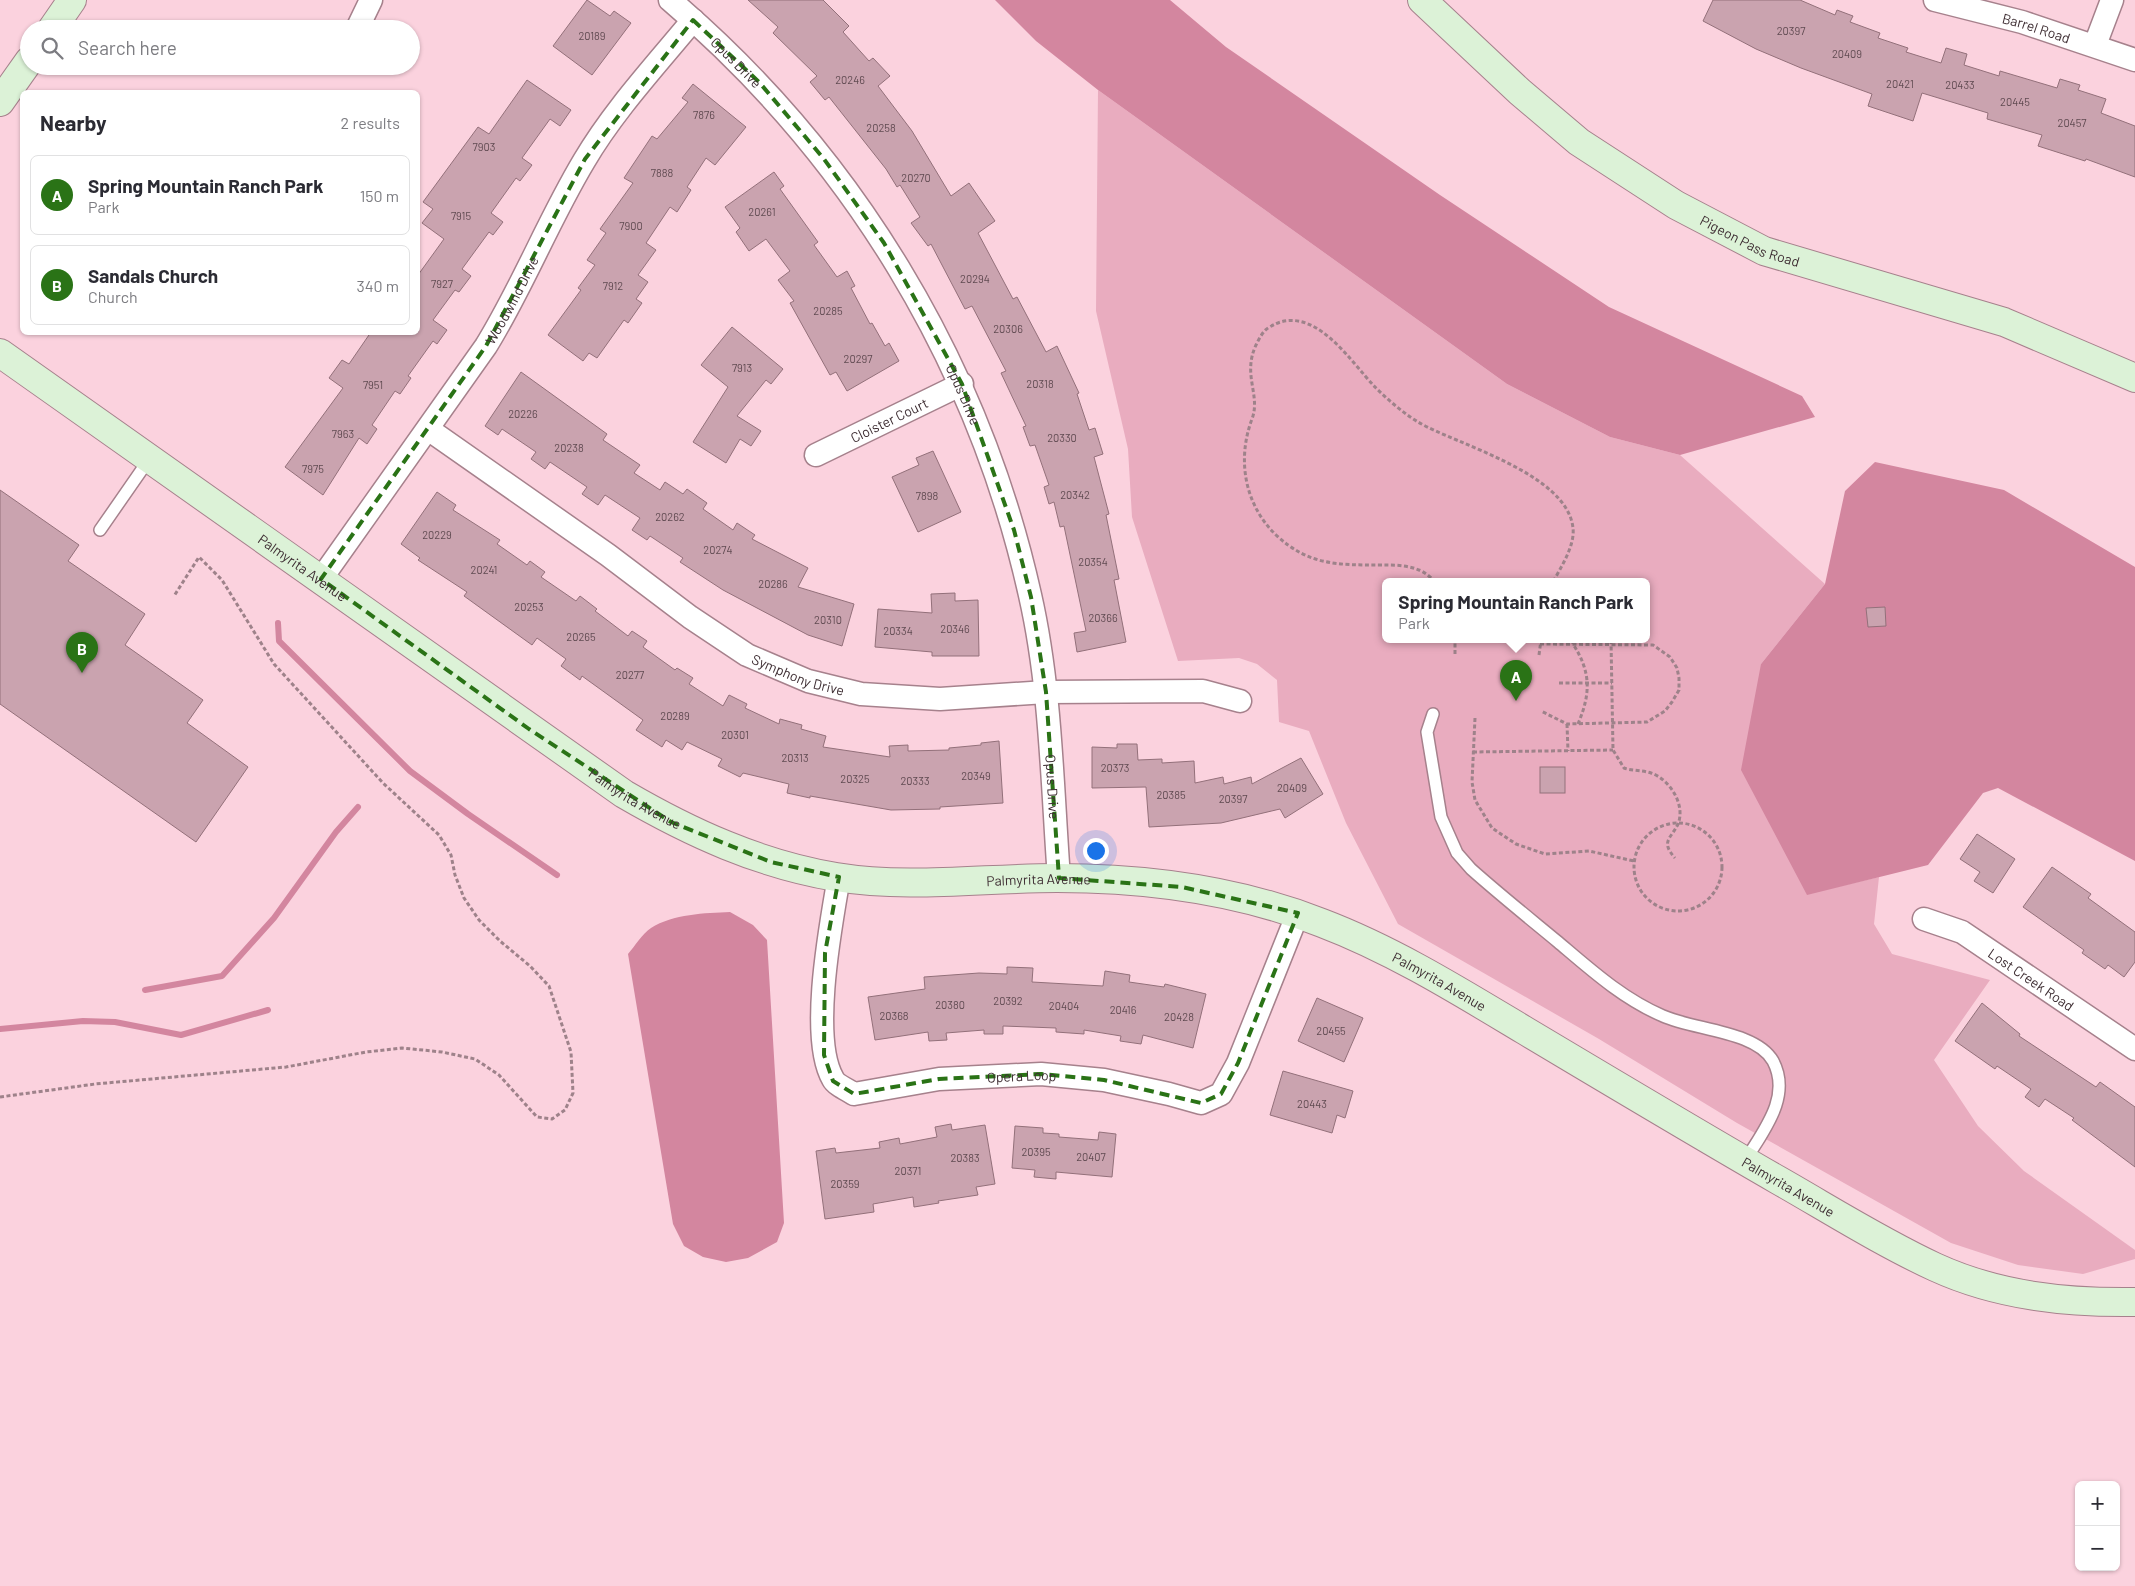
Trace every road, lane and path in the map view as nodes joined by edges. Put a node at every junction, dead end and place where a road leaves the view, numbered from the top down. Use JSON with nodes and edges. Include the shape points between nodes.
{"nodes":[{"id":1,"x":72,"y":0,"type":"edge"},
{"id":2,"x":371,"y":0,"type":"edge"},
{"id":3,"x":670,"y":0,"type":"edge"},
{"id":4,"x":1422,"y":0,"type":"edge"},
{"id":5,"x":1935,"y":0,"type":"edge"},
{"id":6,"x":2112,"y":0,"type":"edge"},
{"id":7,"x":58,"y":20,"type":"edge"},
{"id":8,"x":361,"y":20,"type":"edge"},
{"id":9,"x":693,"y":20,"type":"junction"},
{"id":10,"x":2095,"y":45,"type":"junction"},
{"id":11,"x":2135,"y":60,"type":"edge"},
{"id":12,"x":20,"y":74,"type":"edge"},
{"id":13,"x":0,"y":102,"type":"edge"},
{"id":14,"x":0,"y":353,"type":"edge"},
{"id":15,"x":2135,"y":378,"type":"edge"},
{"id":16,"x":962,"y":384,"type":"junction"},
{"id":17,"x":428,"y":429,"type":"junction"},
{"id":18,"x":816,"y":455,"type":"dead end"},
{"id":19,"x":150,"y":458,"type":"junction"},
{"id":20,"x":100,"y":530,"type":"dead end"},
{"id":21,"x":1431,"y":578,"type":"edge"},
{"id":22,"x":1555,"y":578,"type":"edge"},
{"id":23,"x":322,"y":579,"type":"junction"},
{"id":24,"x":174,"y":596,"type":"dead end"},
{"id":25,"x":1455,"y":643,"type":"edge"},
{"id":26,"x":1541,"y":643,"type":"edge"},
{"id":27,"x":1573,"y":643,"type":"edge"},
{"id":28,"x":1611,"y":643,"type":"edge"},
{"id":29,"x":1625,"y":643,"type":"edge"},
{"id":30,"x":1455,"y":654,"type":"dead end"},
{"id":31,"x":1539,"y":655,"type":"dead end"},
{"id":32,"x":1559,"y":683,"type":"dead end"},
{"id":33,"x":1587,"y":683,"type":"junction"},
{"id":34,"x":1612,"y":683,"type":"junction"},
{"id":35,"x":1046,"y":692,"type":"junction"},
{"id":36,"x":1240,"y":701,"type":"dead end"},
{"id":37,"x":1541,"y":711,"type":"dead end"},
{"id":38,"x":1433,"y":714,"type":"dead end"},
{"id":39,"x":1475,"y":718,"type":"dead end"},
{"id":40,"x":1568,"y":724,"type":"junction"},
{"id":41,"x":1578,"y":724,"type":"junction"},
{"id":42,"x":1613,"y":724,"type":"junction"},
{"id":43,"x":1613,"y":750,"type":"junction"},
{"id":44,"x":1568,"y":751,"type":"junction"},
{"id":45,"x":1473,"y":752,"type":"junction"},
{"id":46,"x":1678,"y":823,"type":"junction"},
{"id":47,"x":1675,"y":858,"type":"dead end"},
{"id":48,"x":1634,"y":862,"type":"junction"},
{"id":49,"x":839,"y":877,"type":"junction"},
{"id":50,"x":1059,"y":878,"type":"junction"},
{"id":51,"x":1298,"y":913,"type":"junction"},
{"id":52,"x":1924,"y":919,"type":"dead end"},
{"id":53,"x":2135,"y":1049,"type":"edge"},
{"id":54,"x":0,"y":1097,"type":"edge"},
{"id":55,"x":1745,"y":1161,"type":"junction"},
{"id":56,"x":2135,"y":1302,"type":"edge"}],
"edges":[{"from":1,"to":7,"type":"street"},
{"from":2,"to":8,"type":"street"},
{"from":3,"to":9,"type":"street","name":"Opus Drive"},
{"from":4,"to":15,"type":"street","name":"Pigeon Pass Road","via":[[1579,142],[1676,205],[1764,251],[2004,322]]},
{"from":5,"to":10,"type":"street","name":"Barrel Road"},
{"from":6,"to":10,"type":"street"},
{"from":9,"to":16,"type":"street","name":"Opus Drive","via":[[759,82],[824,159],[884,243]]},
{"from":9,"to":17,"type":"street","name":"Woodwind Drive","via":[[616,115],[585,159],[557,208],[505,316]]},
{"from":10,"to":11,"type":"street","name":"Barrel Road"},
{"from":12,"to":13,"type":"street"},
{"from":14,"to":19,"type":"street","name":"Palmyrita Avenue"},
{"from":16,"to":18,"type":"street","name":"Cloister Court"},
{"from":16,"to":35,"type":"street","name":"Opus Drive","via":[[984,438],[1014,530],[1031,597]]},
{"from":17,"to":23,"type":"street","name":"Woodwind Drive"},
{"from":17,"to":35,"type":"street","name":"Symphony Drive","via":[[706,628],[747,655],[808,681],[861,694],[940,699]]},
{"from":19,"to":20,"type":"lane"},
{"from":19,"to":23,"type":"street","name":"Palmyrita Avenue"},
{"from":21,"to":22,"type":"path","via":[[1421,570],[1404,565],[1340,564],[1311,559],[1281,539],[1261,516],[1245,479],[1244,455],[1246,436],[1254,414],[1249,366],[1259,338],[1268,328],[1282,322],[1310,323],[1324,332],[1390,400],[1418,422],[1504,460],[1556,495],[1573,528],[1570,549]]},
{"from":23,"to":49,"type":"street","name":"Palmyrita Avenue","via":[[545,740],[671,822],[763,860]]},
{"from":24,"to":54,"type":"path","via":[[199,557],[222,580],[274,664],[383,783],[439,835],[451,855],[454,875],[464,898],[479,920],[549,986],[571,1052],[574,1093],[565,1110],[552,1119],[537,1117],[499,1075],[475,1059],[402,1048],[286,1067],[95,1084]]},
{"from":25,"to":30,"type":"path"},
{"from":26,"to":31,"type":"path"},
{"from":27,"to":33,"type":"path","via":[[1587,672]]},
{"from":28,"to":34,"type":"path"},
{"from":29,"to":42,"type":"path","via":[[1653,645],[1670,657],[1679,678],[1679,690],[1657,717],[1647,722]]},
{"from":32,"to":33,"type":"path"},
{"from":33,"to":34,"type":"path"},
{"from":33,"to":41,"type":"path","via":[[1587,701]]},
{"from":34,"to":42,"type":"path"},
{"from":35,"to":36,"type":"street","name":"Symphony Drive","via":[[1203,691]]},
{"from":35,"to":50,"type":"street","name":"Opus Drive"},
{"from":37,"to":40,"type":"path"},
{"from":38,"to":55,"type":"lane","via":[[1427,732],[1441,817],[1457,853],[1470,869],[1623,995],[1686,1025],[1750,1040],[1769,1055],[1776,1068],[1780,1091],[1776,1106]]},
{"from":39,"to":45,"type":"path"},
{"from":40,"to":41,"type":"path"},
{"from":40,"to":44,"type":"path"},
{"from":41,"to":42,"type":"path"},
{"from":42,"to":43,"type":"path"},
{"from":43,"to":44,"type":"path"},
{"from":43,"to":46,"type":"path","via":[[1624,768],[1650,772],[1667,784],[1678,803]]},
{"from":44,"to":45,"type":"path"},
{"from":45,"to":48,"type":"path","via":[[1475,800],[1492,828],[1501,836],[1546,854],[1589,851]]},
{"from":46,"to":47,"type":"path","via":[[1668,837],[1667,846]]},
{"from":46,"to":48,"type":"path","via":[[1654,830],[1644,838]]},
{"from":46,"to":48,"type":"path","via":[[1702,830],[1718,849],[1722,873],[1718,886],[1706,900],[1691,909],[1678,911],[1654,904],[1638,886]]},
{"from":49,"to":50,"type":"street","name":"Palmyrita Avenue","via":[[903,882]]},
{"from":49,"to":51,"type":"street","name":"Opera Loop","via":[[826,953],[824,1055],[833,1081],[854,1094],[939,1079],[1042,1074],[1104,1080],[1201,1103],[1221,1094],[1238,1063]]},
{"from":50,"to":51,"type":"street","name":"Palmyrita Avenue","via":[[1182,887]]},
{"from":51,"to":55,"type":"street","name":"Palmyrita Avenue","via":[[1416,967]]},
{"from":52,"to":53,"type":"street","name":"Lost Creek Road","via":[[1962,932]]},
{"from":55,"to":56,"type":"street","name":"Palmyrita Avenue","via":[[1938,1268],[2017,1294],[2094,1303]]}]}
